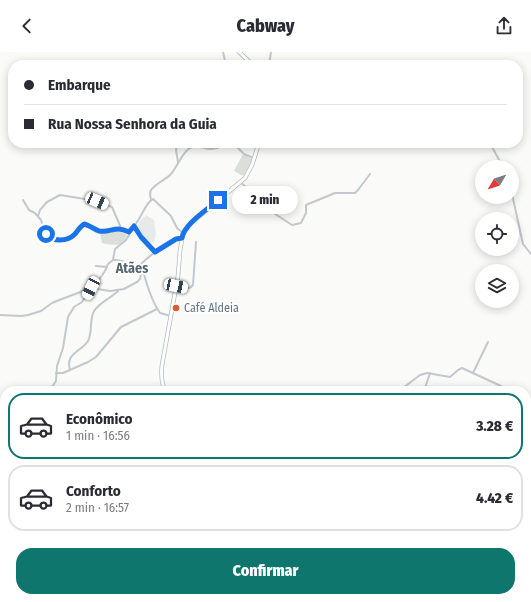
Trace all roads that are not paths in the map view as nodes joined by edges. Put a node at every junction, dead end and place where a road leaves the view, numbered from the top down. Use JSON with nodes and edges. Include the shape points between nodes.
{"nodes":[{"id":1,"x":239,"y":52,"type":"edge"},
{"id":2,"x":248,"y":60,"type":"edge"},
{"id":3,"x":177,"y":148,"type":"edge"},
{"id":4,"x":191,"y":148,"type":"edge"},
{"id":5,"x":205,"y":148,"type":"edge"},
{"id":6,"x":218,"y":148,"type":"edge"},
{"id":7,"x":238,"y":148,"type":"edge"},
{"id":8,"x":257,"y":148,"type":"edge"},
{"id":9,"x":493,"y":148,"type":"edge"},
{"id":10,"x":254,"y":158,"type":"junction"},
{"id":11,"x":499,"y":160,"type":"edge"},
{"id":12,"x":178,"y":162,"type":"junction"},
{"id":13,"x":370,"y":174,"type":"dead end"},
{"id":14,"x":240,"y":182,"type":"junction"},
{"id":15,"x":151,"y":199,"type":"junction"},
{"id":16,"x":23,"y":200,"type":"dead end"},
{"id":17,"x":514,"y":204,"type":"edge"},
{"id":18,"x":38,"y":216,"type":"junction"},
{"id":19,"x":134,"y":226,"type":"junction"},
{"id":20,"x":121,"y":228,"type":"junction"},
{"id":21,"x":129,"y":232,"type":"junction"},
{"id":22,"x":183,"y":233,"type":"junction"},
{"id":23,"x":182,"y":238,"type":"junction"},
{"id":24,"x":196,"y":242,"type":"dead end"},
{"id":25,"x":155,"y":252,"type":"junction"},
{"id":26,"x":531,"y":254,"type":"edge"},
{"id":27,"x":113,"y":260,"type":"junction"},
{"id":28,"x":142,"y":264,"type":"junction"},
{"id":29,"x":96,"y":266,"type":"dead end"},
{"id":30,"x":139,"y":266,"type":"junction"},
{"id":31,"x":107,"y":267,"type":"junction"},
{"id":32,"x":176,"y":286,"type":"junction"},
{"id":33,"x":91,"y":288,"type":"junction"},
{"id":34,"x":118,"y":291,"type":"junction"},
{"id":35,"x":157,"y":309,"type":"junction"},
{"id":36,"x":0,"y":315,"type":"edge"},
{"id":37,"x":171,"y":316,"type":"junction"},
{"id":38,"x":488,"y":342,"type":"dead end"},
{"id":39,"x":70,"y":370,"type":"junction"},
{"id":40,"x":473,"y":372,"type":"junction"},
{"id":41,"x":430,"y":373,"type":"junction"},
{"id":42,"x":56,"y":374,"type":"junction"},
{"id":43,"x":52,"y":386,"type":"edge"},
{"id":44,"x":162,"y":386,"type":"edge"},
{"id":45,"x":406,"y":386,"type":"edge"},
{"id":46,"x":426,"y":386,"type":"edge"},
{"id":47,"x":501,"y":386,"type":"edge"}],
"edges":[{"from":1,"to":2,"type":"main road"},
{"from":3,"to":12,"type":"street"},
{"from":4,"to":12,"type":"street"},
{"from":5,"to":6,"type":"street"},
{"from":7,"to":10,"type":"street"},
{"from":8,"to":10,"type":"main road"},
{"from":9,"to":11,"type":"street"},
{"from":10,"to":14,"type":"main road","via":[[248,173]]},
{"from":12,"to":15,"type":"street","via":[[171,174],[152,189]]},
{"from":13,"to":14,"type":"street","via":[[355,193],[335,193],[306,205],[304,219],[297,225],[292,225],[269,210]]},
{"from":14,"to":22,"type":"main road","via":[[190,224]]},
{"from":15,"to":19,"type":"street"},
{"from":15,"to":22,"type":"street","via":[[157,201]]},
{"from":16,"to":18,"type":"street","via":[[29,210]]},
{"from":17,"to":26,"type":"street","via":[[523,244]]},
{"from":18,"to":20,"type":"street","via":[[48,237],[58,240],[72,236],[84,224],[98,231]]},
{"from":18,"to":20,"type":"street","via":[[47,202],[60,195],[97,201],[112,207]]},
{"from":19,"to":21,"type":"street"},
{"from":19,"to":25,"type":"street"},
{"from":20,"to":21,"type":"street"},
{"from":21,"to":27,"type":"street","via":[[126,240],[115,249]]},
{"from":22,"to":23,"type":"main road"},
{"from":23,"to":25,"type":"street"},
{"from":23,"to":32,"type":"main road"},
{"from":24,"to":32,"type":"street","via":[[192,284],[187,289]]},
{"from":25,"to":28,"type":"street"},
{"from":27,"to":30,"type":"street","via":[[122,260]]},
{"from":27,"to":31,"type":"street"},
{"from":28,"to":30,"type":"street"},
{"from":28,"to":35,"type":"street","via":[[148,289]]},
{"from":29,"to":31,"type":"street"},
{"from":30,"to":34,"type":"street","via":[[140,279]]},
{"from":31,"to":33,"type":"street"},
{"from":32,"to":37,"type":"main road"},
{"from":33,"to":34,"type":"street"},
{"from":33,"to":36,"type":"street","via":[[28,315]]},
{"from":33,"to":42,"type":"street","via":[[68,317]]},
{"from":34,"to":39,"type":"street","via":[[93,312],[90,336],[87,342],[72,354]]},
{"from":35,"to":37,"type":"street","via":[[160,313]]},
{"from":35,"to":39,"type":"street","via":[[121,327],[96,357]]},
{"from":37,"to":44,"type":"main road","via":[[162,365]]},
{"from":38,"to":40,"type":"street"},
{"from":39,"to":42,"type":"street"},
{"from":40,"to":41,"type":"street","via":[[462,368],[450,377]]},
{"from":40,"to":47,"type":"street"},
{"from":41,"to":45,"type":"street","via":[[420,375]]},
{"from":41,"to":46,"type":"street"},
{"from":42,"to":43,"type":"street"}]}
